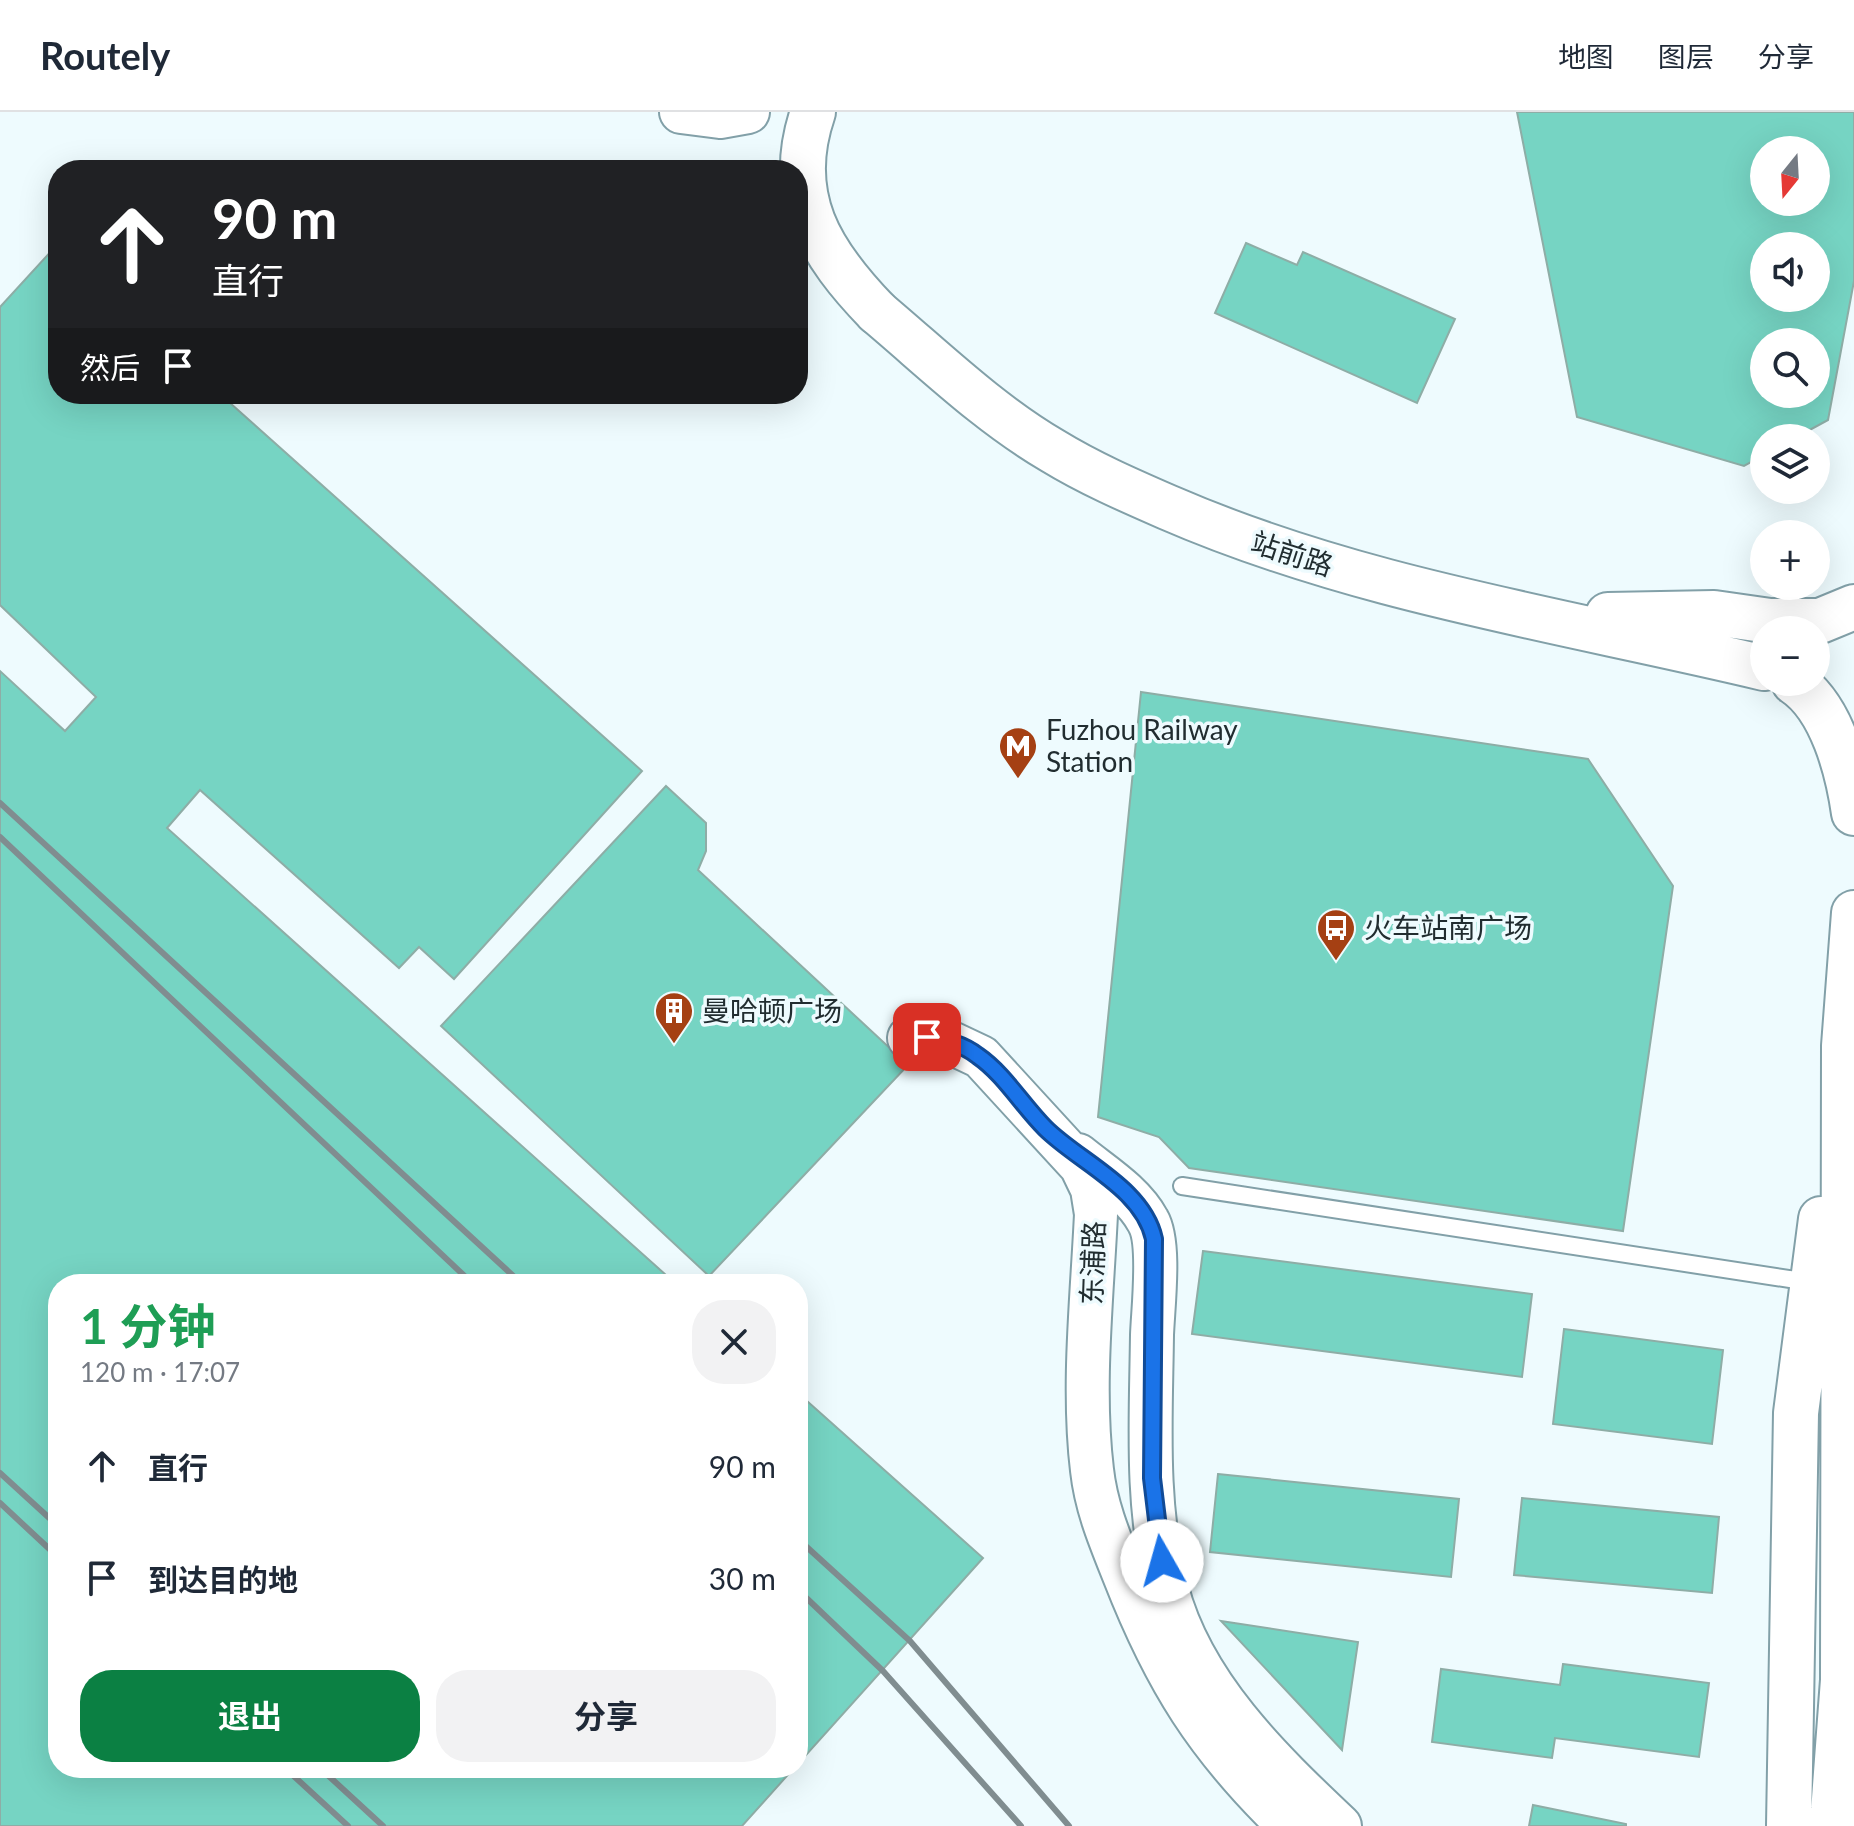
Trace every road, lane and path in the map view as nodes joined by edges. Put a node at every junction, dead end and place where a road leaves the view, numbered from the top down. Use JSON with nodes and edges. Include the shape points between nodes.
{"nodes":[{"id":1,"x":681,"y":112,"type":"edge"},
{"id":2,"x":748,"y":112,"type":"edge"},
{"id":3,"x":813,"y":112,"type":"edge"},
{"id":4,"x":801,"y":160,"type":"edge"},
{"id":5,"x":808,"y":206,"type":"edge"},
{"id":6,"x":1854,"y":607,"type":"edge"},
{"id":7,"x":1533,"y":617,"type":"junction"},
{"id":8,"x":1750,"y":665,"type":"edge"},
{"id":9,"x":1808,"y":696,"type":"edge"},
{"id":10,"x":1854,"y":813,"type":"edge"},
{"id":11,"x":1854,"y":913,"type":"edge"},
{"id":12,"x":909,"y":1038,"type":"dead end"},
{"id":13,"x":1844,"y":1046,"type":"junction"},
{"id":14,"x":1046,"y":1129,"type":"junction"},
{"id":15,"x":1182,"y":1186,"type":"dead end"},
{"id":16,"x":1813,"y":1282,"type":"junction"},
{"id":17,"x":1289,"y":1826,"type":"edge"},
{"id":18,"x":1340,"y":1826,"type":"edge"},
{"id":19,"x":1789,"y":1826,"type":"edge"},
{"id":20,"x":1832,"y":1826,"type":"edge"}],
"edges":[{"from":1,"to":2,"type":"street","via":[[720,117]]},
{"from":3,"to":4,"type":"main road","name":"站前路"},
{"from":5,"to":7,"type":"main road","name":"站前路","via":[[823,247],[877,312],[998,414],[1097,476],[1205,524],[1310,561]]},
{"from":6,"to":7,"type":"main road","via":[[1820,621],[1714,613]]},
{"from":7,"to":8,"type":"main road","name":"站前路"},
{"from":9,"to":10,"type":"main road","via":[[1828,727]]},
{"from":11,"to":13,"type":"main road"},
{"from":12,"to":14,"type":"street","via":[[945,1040],[981,1057]]},
{"from":13,"to":16,"type":"main road"},
{"from":13,"to":20,"type":"main road","via":[[1845,1618]]},
{"from":14,"to":17,"type":"street","name":"东浦路","via":[[1081,1166],[1095,1200],[1090,1442],[1102,1519],[1143,1625],[1177,1692],[1220,1754]]},
{"from":14,"to":18,"type":"street","name":"东浦路","via":[[1127,1195],[1152,1229],[1152,1478],[1162,1561],[1177,1618],[1235,1717]]},
{"from":15,"to":16,"type":"lane"},
{"from":16,"to":19,"type":"main road","via":[[1796,1413]]}]}
